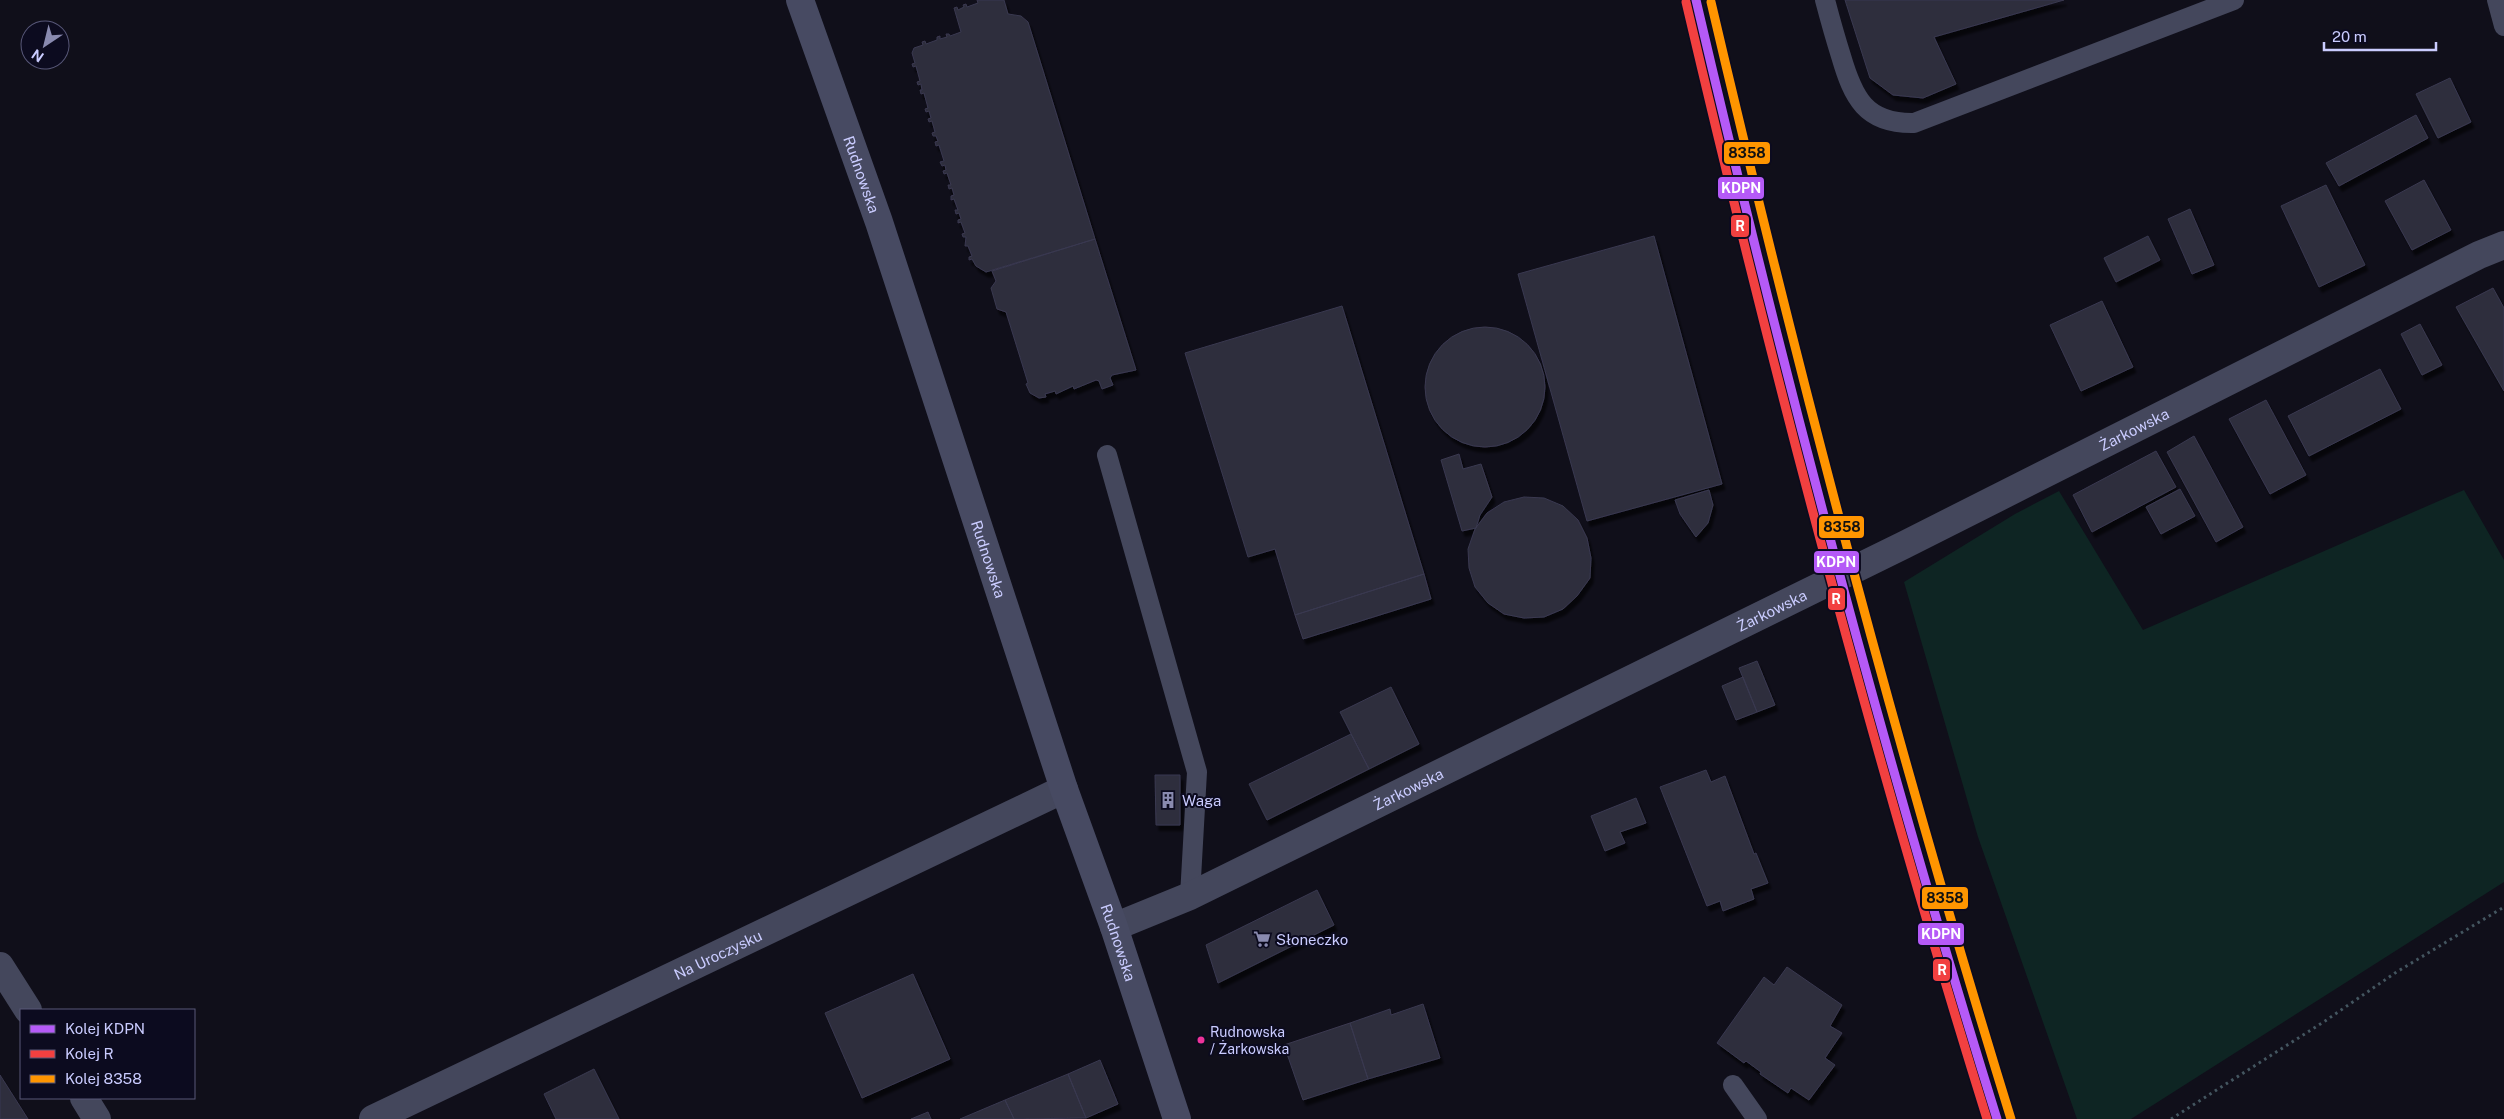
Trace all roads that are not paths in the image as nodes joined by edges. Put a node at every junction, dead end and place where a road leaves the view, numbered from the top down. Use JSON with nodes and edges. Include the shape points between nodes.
{"nodes":[{"id":1,"x":800,"y":0,"type":"edge"},
{"id":2,"x":1825,"y":0,"type":"edge"},
{"id":3,"x":2234,"y":0,"type":"edge"},
{"id":4,"x":2497,"y":0,"type":"edge"},
{"id":5,"x":2504,"y":26,"type":"edge"},
{"id":6,"x":2504,"y":245,"type":"edge"},
{"id":7,"x":1107,"y":455,"type":"dead end"},
{"id":8,"x":1064,"y":789,"type":"junction"},
{"id":9,"x":1190,"y":896,"type":"junction"},
{"id":10,"x":1114,"y":927,"type":"junction"},
{"id":11,"x":0,"y":966,"type":"edge"},
{"id":12,"x":27,"y":1009,"type":"edge"},
{"id":13,"x":1733,"y":1085,"type":"dead end"},
{"id":14,"x":85,"y":1099,"type":"edge"},
{"id":15,"x":97,"y":1119,"type":"edge"},
{"id":16,"x":373,"y":1119,"type":"edge"},
{"id":17,"x":1177,"y":1119,"type":"edge"},
{"id":18,"x":1757,"y":1119,"type":"edge"}],
"edges":[{"from":1,"to":8,"type":"main road","name":"Rudnowska","via":[[879,222]]},
{"from":2,"to":3,"type":"lane","via":[[1850,87],[1862,105],[1879,118],[1897,124],[1923,120]]},
{"from":4,"to":5,"type":"lane"},
{"from":6,"to":9,"type":"street","name":"Żarkowska","via":[[2478,255],[1913,540]]},
{"from":7,"to":9,"type":"lane","via":[[1197,772]]},
{"from":8,"to":10,"type":"main road","name":"Rudnowska"},
{"from":8,"to":16,"type":"street","name":"Na Uroczysku"},
{"from":9,"to":10,"type":"street","name":"Żarkowska"},
{"from":10,"to":17,"type":"main road","name":"Rudnowska"},
{"from":11,"to":12,"type":"street"},
{"from":13,"to":18,"type":"lane"},
{"from":14,"to":15,"type":"street"}]}
